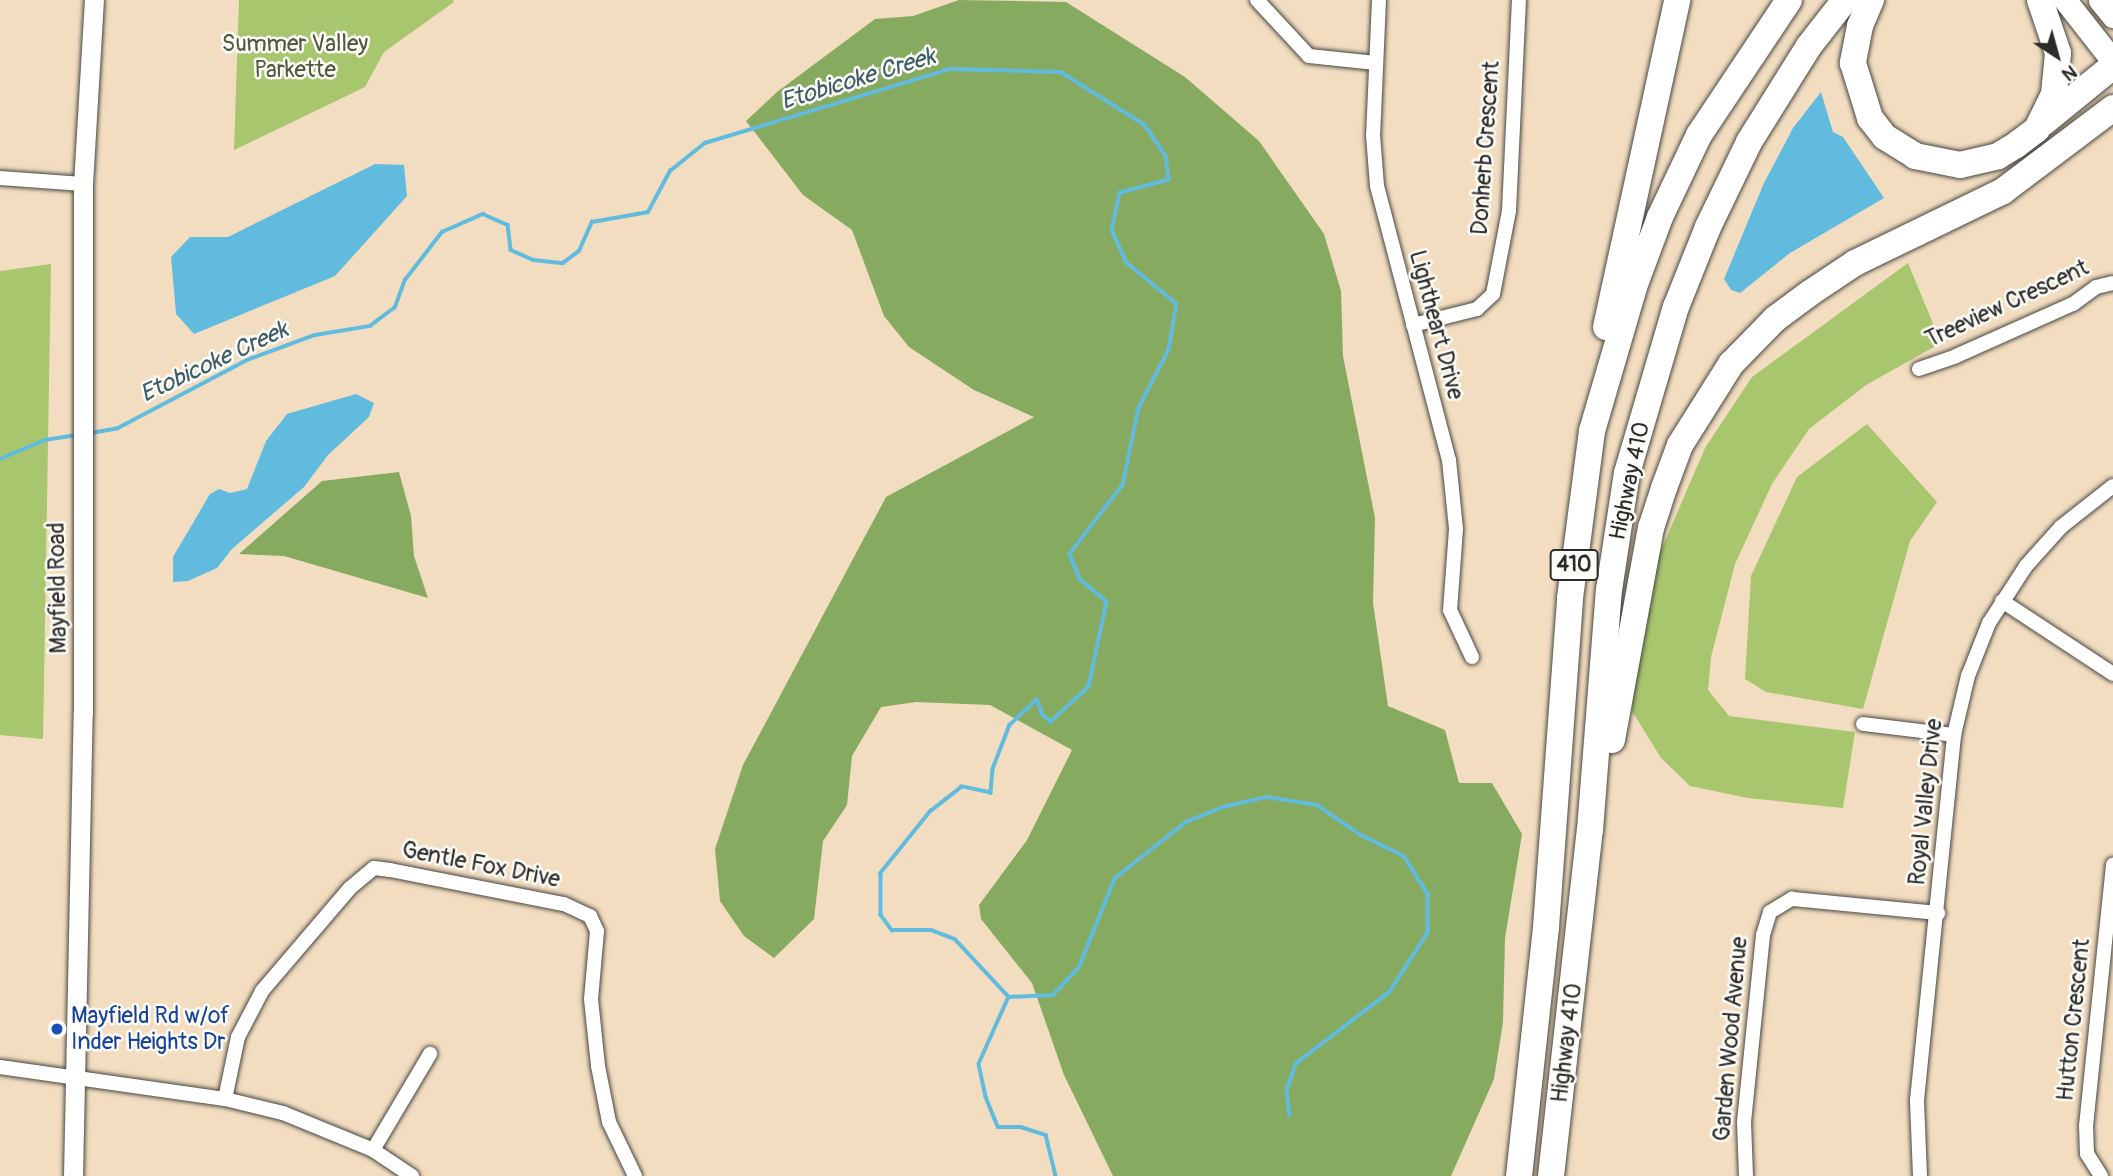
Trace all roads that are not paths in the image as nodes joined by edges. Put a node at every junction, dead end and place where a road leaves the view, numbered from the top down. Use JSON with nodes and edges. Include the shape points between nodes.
{"nodes":[{"id":1,"x":94,"y":0,"type":"edge"},
{"id":2,"x":1257,"y":0,"type":"edge"},
{"id":3,"x":1379,"y":0,"type":"edge"},
{"id":4,"x":1519,"y":0,"type":"edge"},
{"id":5,"x":1677,"y":0,"type":"edge"},
{"id":6,"x":1789,"y":0,"type":"edge"},
{"id":7,"x":1846,"y":0,"type":"edge"},
{"id":8,"x":1871,"y":0,"type":"edge"},
{"id":9,"x":2040,"y":0,"type":"edge"},
{"id":10,"x":2065,"y":0,"type":"edge"},
{"id":11,"x":2100,"y":0,"type":"edge"},
{"id":12,"x":2113,"y":16,"type":"edge"},
{"id":13,"x":2113,"y":61,"type":"edge"},
{"id":14,"x":1376,"y":62,"type":"junction"},
{"id":15,"x":2113,"y":66,"type":"edge"},
{"id":16,"x":2113,"y":107,"type":"edge"},
{"id":17,"x":2036,"y":129,"type":"junction"},
{"id":18,"x":0,"y":178,"type":"edge"},
{"id":19,"x":83,"y":184,"type":"junction"},
{"id":20,"x":2113,"y":283,"type":"edge"},
{"id":21,"x":1413,"y":325,"type":"junction"},
{"id":22,"x":1919,"y":369,"type":"dead end"},
{"id":23,"x":1592,"y":431,"type":"junction"},
{"id":24,"x":2113,"y":486,"type":"edge"},
{"id":25,"x":2002,"y":601,"type":"junction"},
{"id":26,"x":1472,"y":657,"type":"dead end"},
{"id":27,"x":2113,"y":674,"type":"edge"},
{"id":28,"x":1863,"y":724,"type":"dead end"},
{"id":29,"x":1954,"y":735,"type":"junction"},
{"id":30,"x":1590,"y":830,"type":"junction"},
{"id":31,"x":2113,"y":864,"type":"edge"},
{"id":32,"x":1937,"y":913,"type":"junction"},
{"id":33,"x":430,"y":1054,"type":"dead end"},
{"id":34,"x":0,"y":1067,"type":"edge"},
{"id":35,"x":76,"y":1078,"type":"junction"},
{"id":36,"x":225,"y":1099,"type":"junction"},
{"id":37,"x":373,"y":1150,"type":"junction"},
{"id":38,"x":73,"y":1176,"type":"edge"},
{"id":39,"x":412,"y":1176,"type":"edge"},
{"id":40,"x":635,"y":1176,"type":"edge"},
{"id":41,"x":1518,"y":1176,"type":"edge"},
{"id":42,"x":1551,"y":1176,"type":"edge"},
{"id":43,"x":1746,"y":1176,"type":"edge"},
{"id":44,"x":1920,"y":1176,"type":"edge"},
{"id":45,"x":2101,"y":1176,"type":"edge"}],
"edges":[{"from":1,"to":19,"type":"main road","name":"Mayfield Road"},
{"from":2,"to":14,"type":"street","via":[[1309,57]]},
{"from":3,"to":14,"type":"street","name":"Lightheart Drive"},
{"from":4,"to":21,"type":"street","name":"Donherb Crescent","via":[[1509,211],[1493,294],[1476,309]]},
{"from":5,"to":23,"type":"highway","via":[[1591,398]]},
{"from":6,"to":23,"type":"highway","name":"Highway 410","number":"410","via":[[1699,135],[1660,217],[1630,299]]},
{"from":7,"to":30,"type":"highway","name":"Highway 410","number":"410","via":[[1809,46],[1749,142],[1699,250],[1650,387],[1628,473],[1609,590]]},
{"from":8,"to":17,"type":"highway","via":[[1855,44],[1854,75],[1870,118],[1900,148],[1927,161],[1960,165],[1998,156]]},
{"from":9,"to":17,"type":"highway","via":[[2058,52],[2054,94]]},
{"from":10,"to":13,"type":"main road"},
{"from":11,"to":12,"type":"main road"},
{"from":14,"to":21,"type":"street","name":"Lightheart Drive","via":[[1373,135],[1377,186]]},
{"from":15,"to":17,"type":"highway"},
{"from":16,"to":30,"type":"highway","via":[[2003,191],[1855,263],[1810,293],[1775,319],[1731,365],[1680,445],[1651,528],[1604,785]]},
{"from":18,"to":19,"type":"street"},
{"from":19,"to":35,"type":"main road","name":"Mayfield Road","via":[[83,712]]},
{"from":20,"to":22,"type":"street","name":"Treeview Crescent"},
{"from":21,"to":26,"type":"street","name":"Lightheart Drive","via":[[1455,501],[1450,610]]},
{"from":23,"to":41,"type":"highway","name":"Highway 410","number":"410","via":[[1570,598],[1546,927]]},
{"from":24,"to":25,"type":"street","name":"Royal Valley Drive","via":[[2049,538]]},
{"from":25,"to":27,"type":"street"},
{"from":25,"to":29,"type":"street","name":"Royal Valley Drive","via":[[1972,660]]},
{"from":28,"to":29,"type":"street"},
{"from":29,"to":32,"type":"street","name":"Royal Valley Drive"},
{"from":30,"to":42,"type":"highway","name":"Highway 410","number":"410"},
{"from":31,"to":45,"type":"street","name":"Hutton Crescent","via":[[2086,1126],[2087,1154]]},
{"from":32,"to":43,"type":"street","name":"Garden Wood Avenue","via":[[1792,899],[1770,912],[1763,935],[1744,1122]]},
{"from":32,"to":44,"type":"street","name":"Royal Valley Drive","via":[[1917,1100]]},
{"from":33,"to":37,"type":"street"},
{"from":34,"to":35,"type":"street"},
{"from":35,"to":36,"type":"street"},
{"from":35,"to":38,"type":"main road","name":"Mayfield Road"},
{"from":36,"to":37,"type":"street","via":[[283,1113]]},
{"from":36,"to":40,"type":"street","name":"Gentle Fox Drive","via":[[238,1037],[262,991],[350,888],[374,869],[390,870],[564,904],[590,916],[597,931],[591,999],[598,1066],[609,1122]]},
{"from":37,"to":39,"type":"street"}]}
